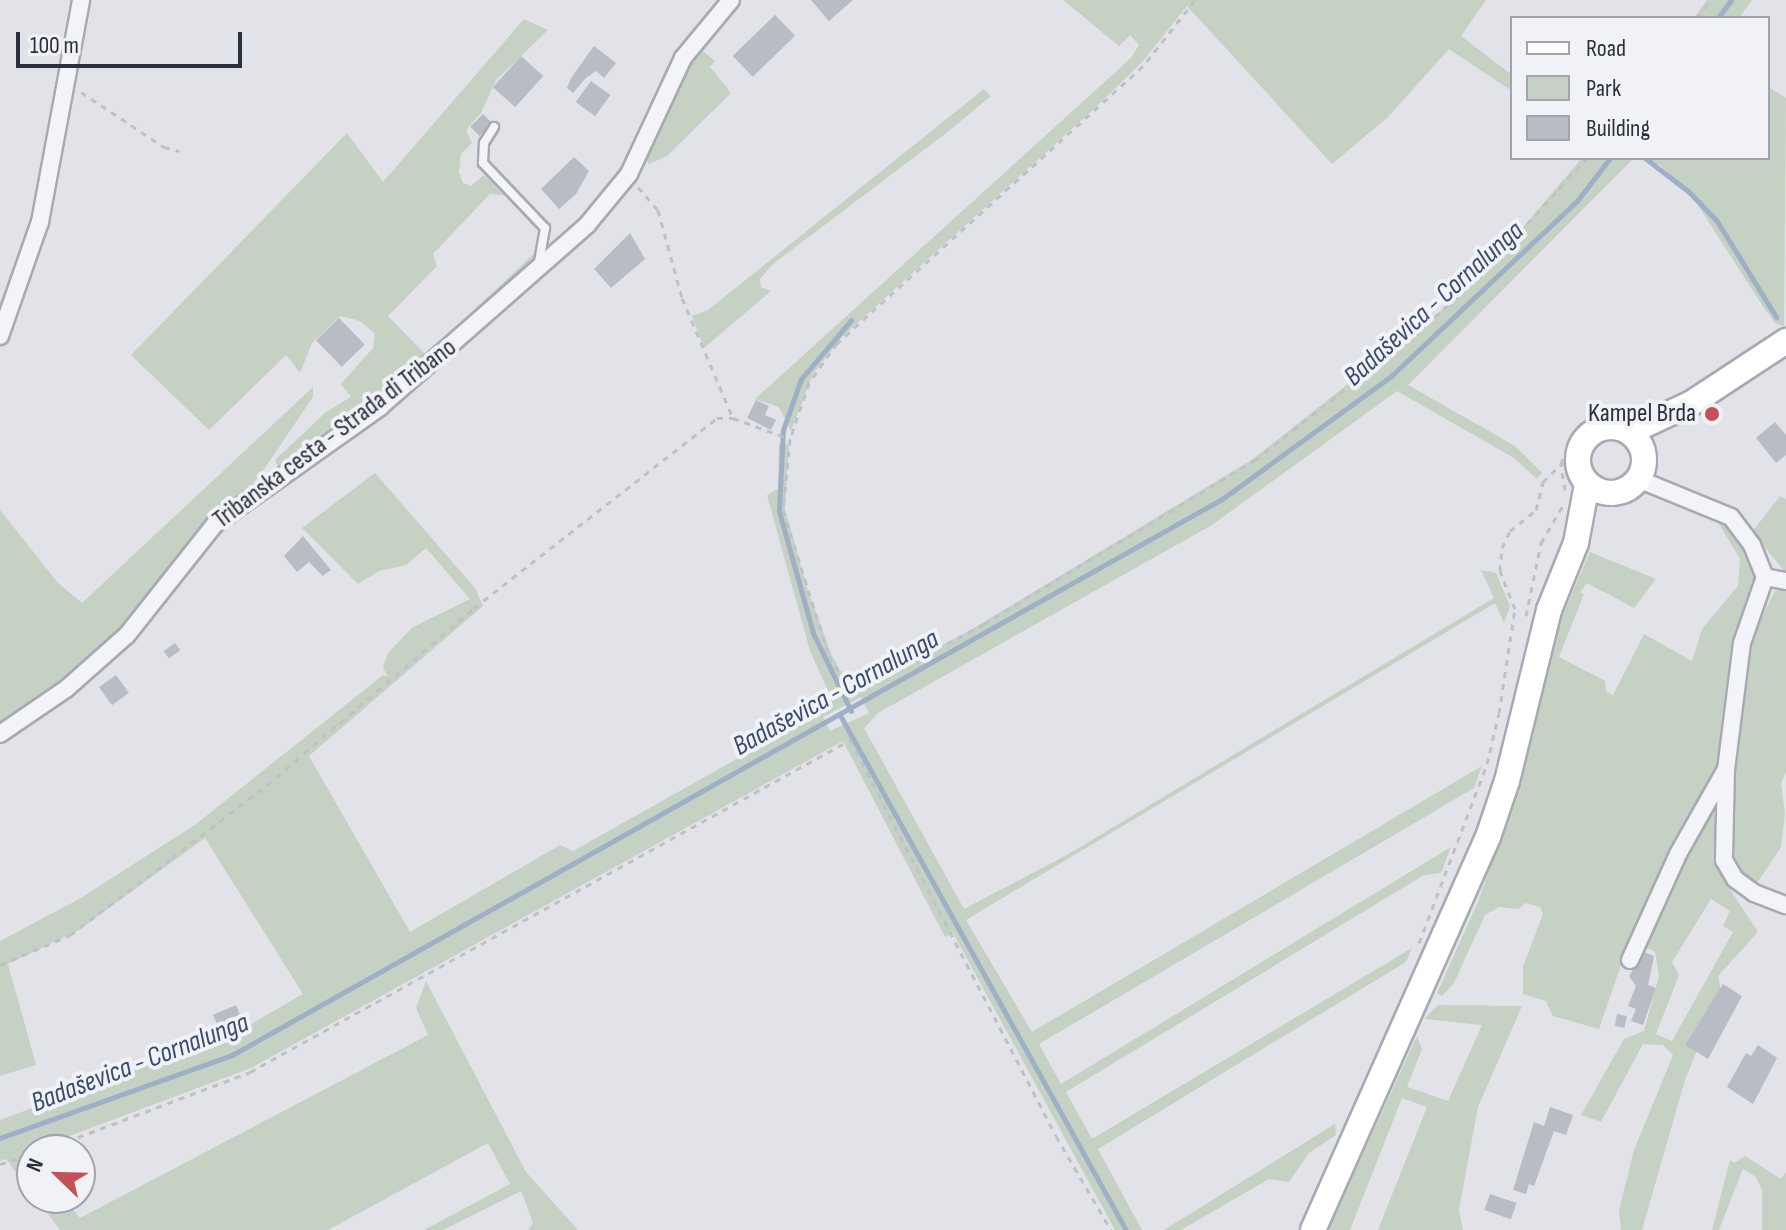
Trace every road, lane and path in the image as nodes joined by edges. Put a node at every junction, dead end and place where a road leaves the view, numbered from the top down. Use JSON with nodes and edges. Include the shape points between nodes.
{"nodes":[{"id":1,"x":81,"y":0,"type":"edge"},
{"id":2,"x":731,"y":0,"type":"edge"},
{"id":3,"x":1195,"y":0,"type":"edge"},
{"id":4,"x":1711,"y":0,"type":"edge"},
{"id":5,"x":1699,"y":16,"type":"edge"},
{"id":6,"x":65,"y":91,"type":"junction"},
{"id":7,"x":494,"y":127,"type":"dead end"},
{"id":8,"x":179,"y":151,"type":"dead end"},
{"id":9,"x":1585,"y":160,"type":"edge"},
{"id":10,"x":629,"y":174,"type":"junction"},
{"id":11,"x":539,"y":271,"type":"junction"},
{"id":12,"x":0,"y":336,"type":"edge"},
{"id":13,"x":1786,"y":341,"type":"edge"},
{"id":14,"x":1692,"y":403,"type":"junction"},
{"id":15,"x":733,"y":418,"type":"junction"},
{"id":16,"x":1630,"y":432,"type":"junction"},
{"id":17,"x":790,"y":439,"type":"junction"},
{"id":18,"x":1644,"y":453,"type":"junction"},
{"id":19,"x":1582,"y":473,"type":"junction"},
{"id":20,"x":1638,"y":479,"type":"junction"},
{"id":21,"x":1611,"y":494,"type":"junction"},
{"id":22,"x":1576,"y":543,"type":"junction"},
{"id":23,"x":1765,"y":577,"type":"junction"},
{"id":24,"x":1786,"y":581,"type":"edge"},
{"id":25,"x":0,"y":734,"type":"edge"},
{"id":26,"x":1726,"y":769,"type":"junction"},
{"id":27,"x":1786,"y":905,"type":"edge"},
{"id":28,"x":1420,"y":948,"type":"dead end"},
{"id":29,"x":1630,"y":960,"type":"dead end"},
{"id":30,"x":0,"y":965,"type":"edge"},
{"id":31,"x":86,"y":1134,"type":"edge"},
{"id":32,"x":1111,"y":1230,"type":"edge"},
{"id":33,"x":1313,"y":1230,"type":"edge"}],
"edges":[{"from":1,"to":6,"type":"street"},
{"from":2,"to":10,"type":"street","name":"Tribanska cesta - Strada di Tribano","via":[[683,58]]},
{"from":3,"to":17,"type":"path","via":[[1143,66],[837,343],[809,383]]},
{"from":4,"to":5,"type":"path"},
{"from":6,"to":8,"type":"path","via":[[84,93],[151,139]]},
{"from":6,"to":12,"type":"street","via":[[40,222]]},
{"from":7,"to":11,"type":"lane","via":[[484,143],[483,163],[545,228]]},
{"from":9,"to":17,"type":"path","via":[[1479,277],[1417,333],[1255,460],[984,624],[852,695],[829,656],[783,510]]},
{"from":10,"to":11,"type":"street","name":"Tribanska cesta - Strada di Tribano"},
{"from":10,"to":15,"type":"path","via":[[658,210],[682,298]]},
{"from":11,"to":25,"type":"street","name":"Tribanska cesta - Strada di Tribano","via":[[380,407],[215,524],[127,635],[66,689]]},
{"from":13,"to":14,"type":"street"},
{"from":14,"to":16,"type":"street"},
{"from":14,"to":18,"type":"street"},
{"from":15,"to":17,"type":"path"},
{"from":15,"to":30,"type":"path","via":[[717,418],[474,608],[267,785],[70,935]]},
{"from":16,"to":18,"type":"street"},
{"from":16,"to":19,"type":"street","via":[[1615,426],[1593,431],[1579,447]]},
{"from":18,"to":20,"type":"street"},
{"from":19,"to":21,"type":"street"},
{"from":19,"to":22,"type":"street"},
{"from":19,"to":28,"type":"path","via":[[1561,464],[1543,482],[1536,510],[1510,531],[1502,548],[1500,571],[1515,609],[1499,713],[1487,764],[1419,937]]},
{"from":20,"to":21,"type":"street"},
{"from":20,"to":23,"type":"street","via":[[1731,517],[1752,545]]},
{"from":21,"to":22,"type":"street"},
{"from":22,"to":33,"type":"street","via":[[1549,610],[1488,837]]},
{"from":23,"to":24,"type":"street"},
{"from":23,"to":26,"type":"street","via":[[1742,643]]},
{"from":26,"to":27,"type":"street","via":[[1724,860],[1735,879],[1754,893]]},
{"from":26,"to":29,"type":"street","via":[[1678,854]]},
{"from":31,"to":32,"type":"path","via":[[250,1072],[850,740],[1056,1136]]}]}
